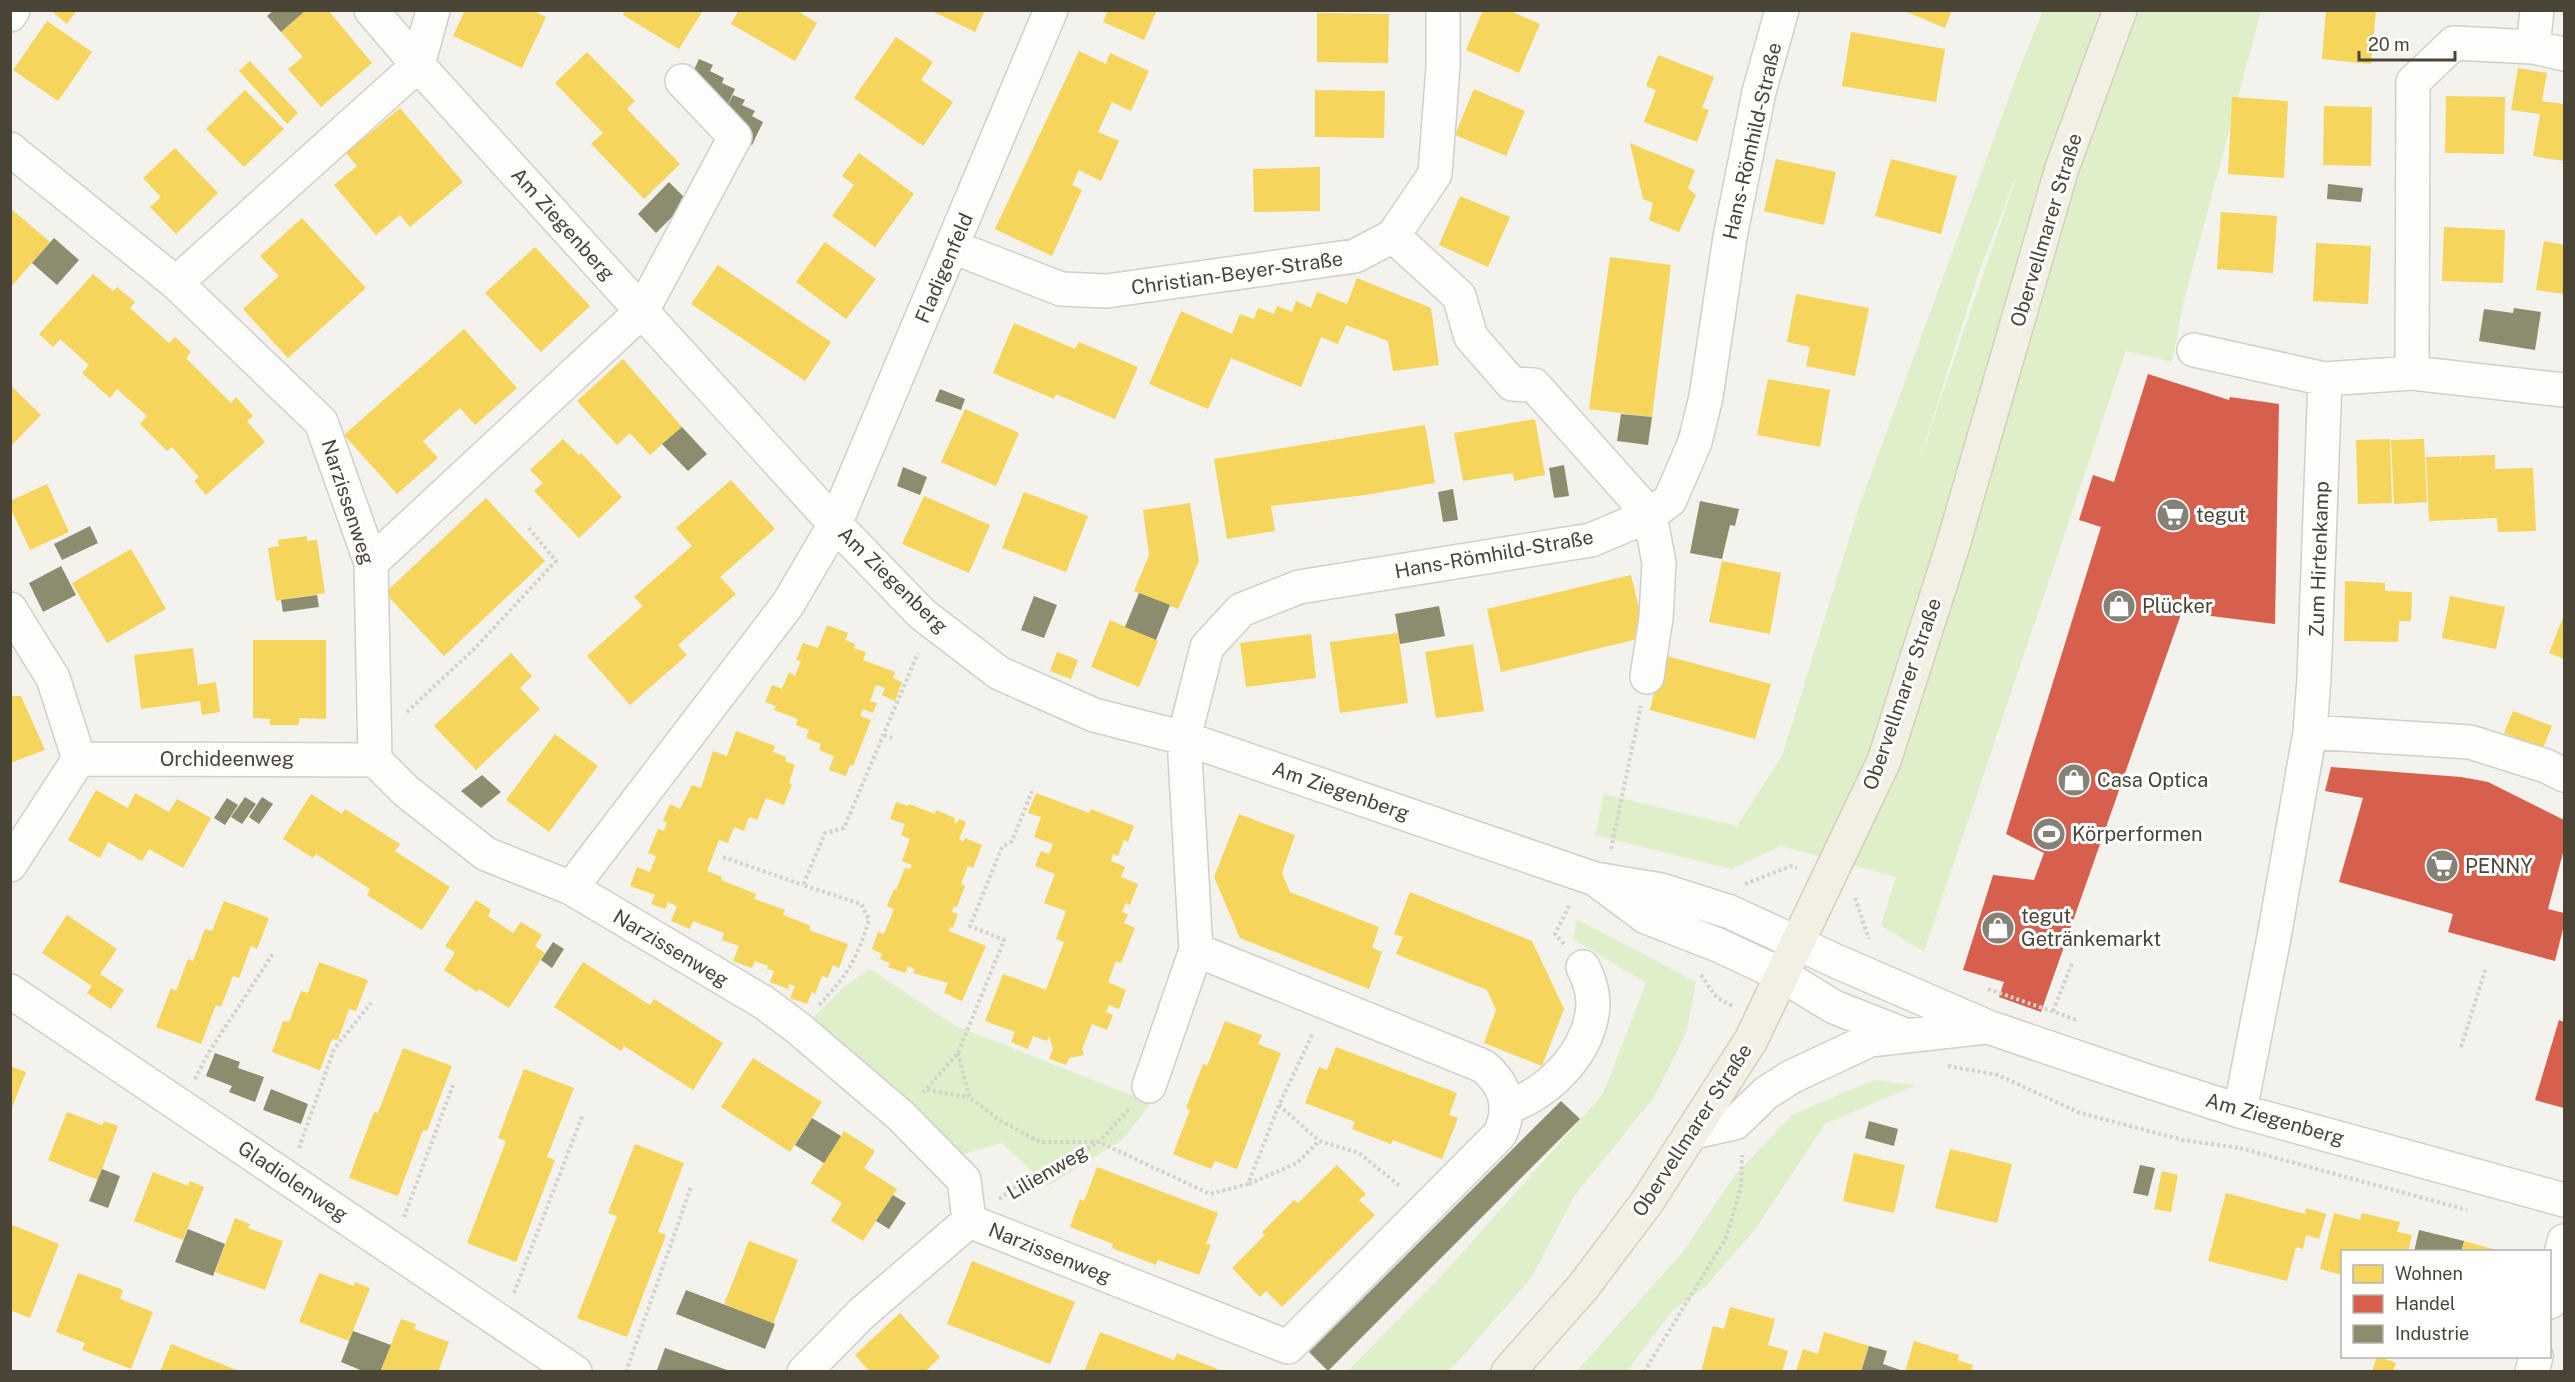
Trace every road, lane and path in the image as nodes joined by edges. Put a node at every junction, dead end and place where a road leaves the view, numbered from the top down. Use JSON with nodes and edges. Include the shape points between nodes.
{"nodes":[{"id":1,"x":13,"y":10,"type":"edge"},
{"id":2,"x":372,"y":10,"type":"edge"},
{"id":3,"x":433,"y":10,"type":"edge"},
{"id":4,"x":1051,"y":10,"type":"edge"},
{"id":5,"x":1443,"y":10,"type":"edge"},
{"id":6,"x":1782,"y":10,"type":"edge"},
{"id":7,"x":2120,"y":10,"type":"edge"},
{"id":8,"x":2537,"y":10,"type":"edge"},
{"id":9,"x":10,"y":15,"type":"edge"},
{"id":10,"x":2533,"y":47,"type":"junction"},
{"id":11,"x":2565,"y":54,"type":"edge"},
{"id":12,"x":418,"y":65,"type":"junction"},
{"id":13,"x":682,"y":81,"type":"dead end"},
{"id":14,"x":10,"y":149,"type":"edge"},
{"id":15,"x":1393,"y":236,"type":"junction"},
{"id":16,"x":953,"y":247,"type":"junction"},
{"id":17,"x":176,"y":283,"type":"junction"},
{"id":18,"x":642,"y":311,"type":"junction"},
{"id":19,"x":2194,"y":350,"type":"dead end"},
{"id":20,"x":2412,"y":373,"type":"junction"},
{"id":21,"x":2325,"y":379,"type":"junction"},
{"id":22,"x":2565,"y":390,"type":"edge"},
{"id":23,"x":1650,"y":515,"type":"junction"},
{"id":24,"x":836,"y":524,"type":"junction"},
{"id":25,"x":528,"y":528,"type":"dead end"},
{"id":26,"x":371,"y":562,"type":"junction"},
{"id":27,"x":10,"y":609,"type":"edge"},
{"id":28,"x":931,"y":622,"type":"junction"},
{"id":29,"x":1647,"y":677,"type":"joint"},
{"id":30,"x":2310,"y":732,"type":"junction"},
{"id":31,"x":884,"y":735,"type":"junction"},
{"id":32,"x":892,"y":738,"type":"dead end"},
{"id":33,"x":1184,"y":738,"type":"junction"},
{"id":34,"x":374,"y":749,"type":"junction"},
{"id":35,"x":79,"y":759,"type":"junction"},
{"id":36,"x":2565,"y":775,"type":"edge"},
{"id":37,"x":1032,"y":791,"type":"dead end"},
{"id":38,"x":723,"y":857,"type":"dead end"},
{"id":39,"x":10,"y":865,"type":"edge"},
{"id":40,"x":1603,"y":866,"type":"junction"},
{"id":41,"x":803,"y":885,"type":"junction"},
{"id":42,"x":571,"y":888,"type":"junction"},
{"id":43,"x":1570,"y":904,"type":"dead end"},
{"id":44,"x":1562,"y":919,"type":"dead end"},
{"id":45,"x":1798,"y":944,"type":"junction"},
{"id":46,"x":1196,"y":950,"type":"junction"},
{"id":47,"x":274,"y":952,"type":"dead end"},
{"id":48,"x":2073,"y":961,"type":"dead end"},
{"id":49,"x":1583,"y":967,"type":"dead end"},
{"id":50,"x":2486,"y":968,"type":"dead end"},
{"id":51,"x":1782,"y":975,"type":"junction"},
{"id":52,"x":1706,"y":980,"type":"dead end"},
{"id":53,"x":10,"y":991,"type":"edge"},
{"id":54,"x":1717,"y":998,"type":"dead end"},
{"id":55,"x":1327,"y":1002,"type":"junction"},
{"id":56,"x":371,"y":1003,"type":"dead end"},
{"id":57,"x":2053,"y":1011,"type":"dead end"},
{"id":58,"x":1988,"y":1027,"type":"junction"},
{"id":59,"x":798,"y":1028,"type":"junction"},
{"id":60,"x":1905,"y":1035,"type":"junction"},
{"id":61,"x":2461,"y":1047,"type":"dead end"},
{"id":62,"x":958,"y":1053,"type":"junction"},
{"id":63,"x":1946,"y":1065,"type":"dead end"},
{"id":64,"x":453,"y":1085,"type":"dead end"},
{"id":65,"x":1149,"y":1086,"type":"joint"},
{"id":66,"x":926,"y":1090,"type":"junction"},
{"id":67,"x":969,"y":1096,"type":"junction"},
{"id":68,"x":1279,"y":1105,"type":"junction"},
{"id":69,"x":180,"y":1106,"type":"junction"},
{"id":70,"x":1508,"y":1107,"type":"junction"},
{"id":71,"x":2240,"y":1111,"type":"junction"},
{"id":72,"x":583,"y":1114,"type":"dead end"},
{"id":73,"x":901,"y":1116,"type":"junction"},
{"id":74,"x":1694,"y":1132,"type":"junction"},
{"id":75,"x":1319,"y":1140,"type":"junction"},
{"id":76,"x":1100,"y":1142,"type":"junction"},
{"id":77,"x":1743,"y":1146,"type":"dead end"},
{"id":78,"x":2240,"y":1148,"type":"dead end"},
{"id":79,"x":288,"y":1178,"type":"junction"},
{"id":80,"x":1248,"y":1184,"type":"junction"},
{"id":81,"x":691,"y":1187,"type":"dead end"},
{"id":82,"x":2565,"y":1200,"type":"edge"},
{"id":83,"x":1426,"y":1207,"type":"junction"},
{"id":84,"x":969,"y":1221,"type":"junction"},
{"id":85,"x":2565,"y":1241,"type":"edge"},
{"id":86,"x":393,"y":1249,"type":"junction"},
{"id":87,"x":2551,"y":1298,"type":"edge"},
{"id":88,"x":502,"y":1323,"type":"junction"},
{"id":89,"x":575,"y":1371,"type":"edge"},
{"id":90,"x":626,"y":1371,"type":"edge"},
{"id":91,"x":804,"y":1371,"type":"edge"},
{"id":92,"x":1508,"y":1371,"type":"edge"},
{"id":93,"x":1644,"y":1371,"type":"edge"}],
"edges":[{"from":1,"to":9,"type":"street"},
{"from":2,"to":12,"type":"street","name":"Am Ziegenberg"},
{"from":3,"to":12,"type":"street"},
{"from":4,"to":16,"type":"street","name":"Fladigenfeld"},
{"from":5,"to":15,"type":"street","name":"Christian-Beyer-Straße","via":[[1435,174]]},
{"from":6,"to":23,"type":"street","name":"Hans-Römhild-Straße","via":[[1759,92],[1695,442],[1670,500]]},
{"from":7,"to":45,"type":"main road","name":"Obervellmarer Straße","via":[[2062,168],[1953,545],[1884,761]]},
{"from":8,"to":10,"type":"street"},
{"from":10,"to":11,"type":"street"},
{"from":10,"to":20,"type":"street","via":[[2454,43],[2414,82]]},
{"from":12,"to":17,"type":"street"},
{"from":12,"to":18,"type":"street","name":"Am Ziegenberg"},
{"from":13,"to":18,"type":"street","via":[[735,137]]},
{"from":14,"to":17,"type":"street","name":"Narzissenweg"},
{"from":15,"to":16,"type":"street","name":"Christian-Beyer-Straße","via":[[1355,256],[1107,291],[1062,289]]},
{"from":15,"to":23,"type":"street","via":[[1459,296],[1470,337],[1512,384],[1534,385]]},
{"from":16,"to":24,"type":"street","name":"Fladigenfeld"},
{"from":17,"to":26,"type":"street","name":"Narzissenweg","via":[[321,422]]},
{"from":18,"to":24,"type":"street","name":"Am Ziegenberg"},
{"from":18,"to":26,"type":"street"},
{"from":19,"to":21,"type":"street"},
{"from":20,"to":21,"type":"street"},
{"from":20,"to":22,"type":"street"},
{"from":21,"to":30,"type":"street","name":"Zum Hirtenkamp"},
{"from":23,"to":29,"type":"street","via":[[1659,563]]},
{"from":23,"to":33,"type":"street","name":"Hans-Römhild-Straße","via":[[1591,540],[1299,587],[1241,610],[1207,647]]},
{"from":24,"to":28,"type":"street","name":"Am Ziegenberg"},
{"from":24,"to":42,"type":"street","via":[[788,603]]},
{"from":25,"to":34,"type":"path","via":[[556,561]]},
{"from":26,"to":34,"type":"street","name":"Narzissenweg"},
{"from":27,"to":35,"type":"street","via":[[53,678]]},
{"from":28,"to":31,"type":"path"},
{"from":28,"to":33,"type":"street","name":"Am Ziegenberg","via":[[999,673],[1094,715]]},
{"from":29,"to":40,"type":"path"},
{"from":30,"to":36,"type":"street","via":[[2470,742]]},
{"from":30,"to":71,"type":"street","name":"Zum Hirtenkamp"},
{"from":31,"to":32,"type":"path"},
{"from":31,"to":41,"type":"path","via":[[844,828],[825,833]]},
{"from":33,"to":40,"type":"street","name":"Am Ziegenberg"},
{"from":33,"to":46,"type":"street"},
{"from":34,"to":35,"type":"street","name":"Orchideenweg"},
{"from":34,"to":42,"type":"street","name":"Narzissenweg","via":[[406,790],[486,854]]},
{"from":35,"to":39,"type":"street"},
{"from":37,"to":62,"type":"path","via":[[1012,841],[1002,847],[970,926],[1004,940]]},
{"from":38,"to":41,"type":"path"},
{"from":40,"to":45,"type":"street","name":"Am Ziegenberg","via":[[1730,912]]},
{"from":40,"to":51,"type":"street","name":"Am Ziegenberg","via":[[1646,917]]},
{"from":41,"to":59,"type":"path","via":[[861,904],[869,920],[859,952],[843,979]]},
{"from":42,"to":59,"type":"street","name":"Narzissenweg","via":[[763,1002]]},
{"from":43,"to":44,"type":"path"},
{"from":45,"to":51,"type":"main road","name":"Obervellmarer Straße"},
{"from":45,"to":58,"type":"street","name":"Am Ziegenberg"},
{"from":46,"to":55,"type":"street"},
{"from":46,"to":65,"type":"street"},
{"from":47,"to":69,"type":"path","via":[[209,1052]]},
{"from":48,"to":57,"type":"path"},
{"from":49,"to":70,"type":"street","via":[[1591,984],[1593,1003],[1583,1042],[1550,1084]]},
{"from":50,"to":61,"type":"path"},
{"from":51,"to":60,"type":"street","name":"Am Ziegenberg","via":[[1834,1007]]},
{"from":51,"to":74,"type":"main road","name":"Obervellmarer Straße","via":[[1751,1040]]},
{"from":52,"to":54,"type":"path"},
{"from":53,"to":69,"type":"street","name":"Gladiolenweg"},
{"from":55,"to":68,"type":"path"},
{"from":55,"to":70,"type":"street","via":[[1483,1066],[1496,1077]]},
{"from":56,"to":79,"type":"path","via":[[334,1049]]},
{"from":58,"to":60,"type":"street"},
{"from":58,"to":71,"type":"street","name":"Am Ziegenberg"},
{"from":59,"to":73,"type":"street","name":"Narzissenweg"},
{"from":60,"to":74,"type":"street","via":[[1870,1040],[1831,1057],[1766,1094],[1735,1123]]},
{"from":62,"to":66,"type":"path"},
{"from":62,"to":67,"type":"path"},
{"from":63,"to":78,"type":"path","via":[[1998,1075],[2080,1113],[2183,1140]]},
{"from":64,"to":86,"type":"path"},
{"from":65,"to":76,"type":"path","name":"Lilienweg"},
{"from":66,"to":67,"type":"path"},
{"from":66,"to":73,"type":"path"},
{"from":67,"to":76,"type":"path","via":[[999,1120],[1040,1142]]},
{"from":68,"to":75,"type":"path"},
{"from":68,"to":80,"type":"path"},
{"from":69,"to":79,"type":"street","name":"Gladiolenweg"},
{"from":70,"to":83,"type":"street","name":"Narzissenweg","via":[[1500,1134]]},
{"from":71,"to":82,"type":"street","name":"Am Ziegenberg"},
{"from":72,"to":88,"type":"path"},
{"from":73,"to":84,"type":"street","name":"Narzissenweg","via":[[964,1180]]},
{"from":74,"to":92,"type":"main road","name":"Obervellmarer Straße","via":[[1583,1287]]},
{"from":75,"to":80,"type":"path","via":[[1297,1163]]},
{"from":75,"to":83,"type":"path","via":[[1359,1153]]},
{"from":76,"to":80,"type":"path","via":[[1210,1194]]},
{"from":76,"to":84,"type":"path","name":"Lilienweg","via":[[1014,1188]]},
{"from":77,"to":93,"type":"path","via":[[1741,1187],[1726,1238]]},
{"from":79,"to":86,"type":"street","name":"Gladiolenweg"},
{"from":81,"to":90,"type":"path"},
{"from":83,"to":84,"type":"street","name":"Narzissenweg","via":[[1288,1347]]},
{"from":84,"to":91,"type":"street","via":[[861,1314]]},
{"from":85,"to":87,"type":"street"},
{"from":86,"to":88,"type":"street","name":"Gladiolenweg"},
{"from":88,"to":89,"type":"street","name":"Gladiolenweg"}]}
